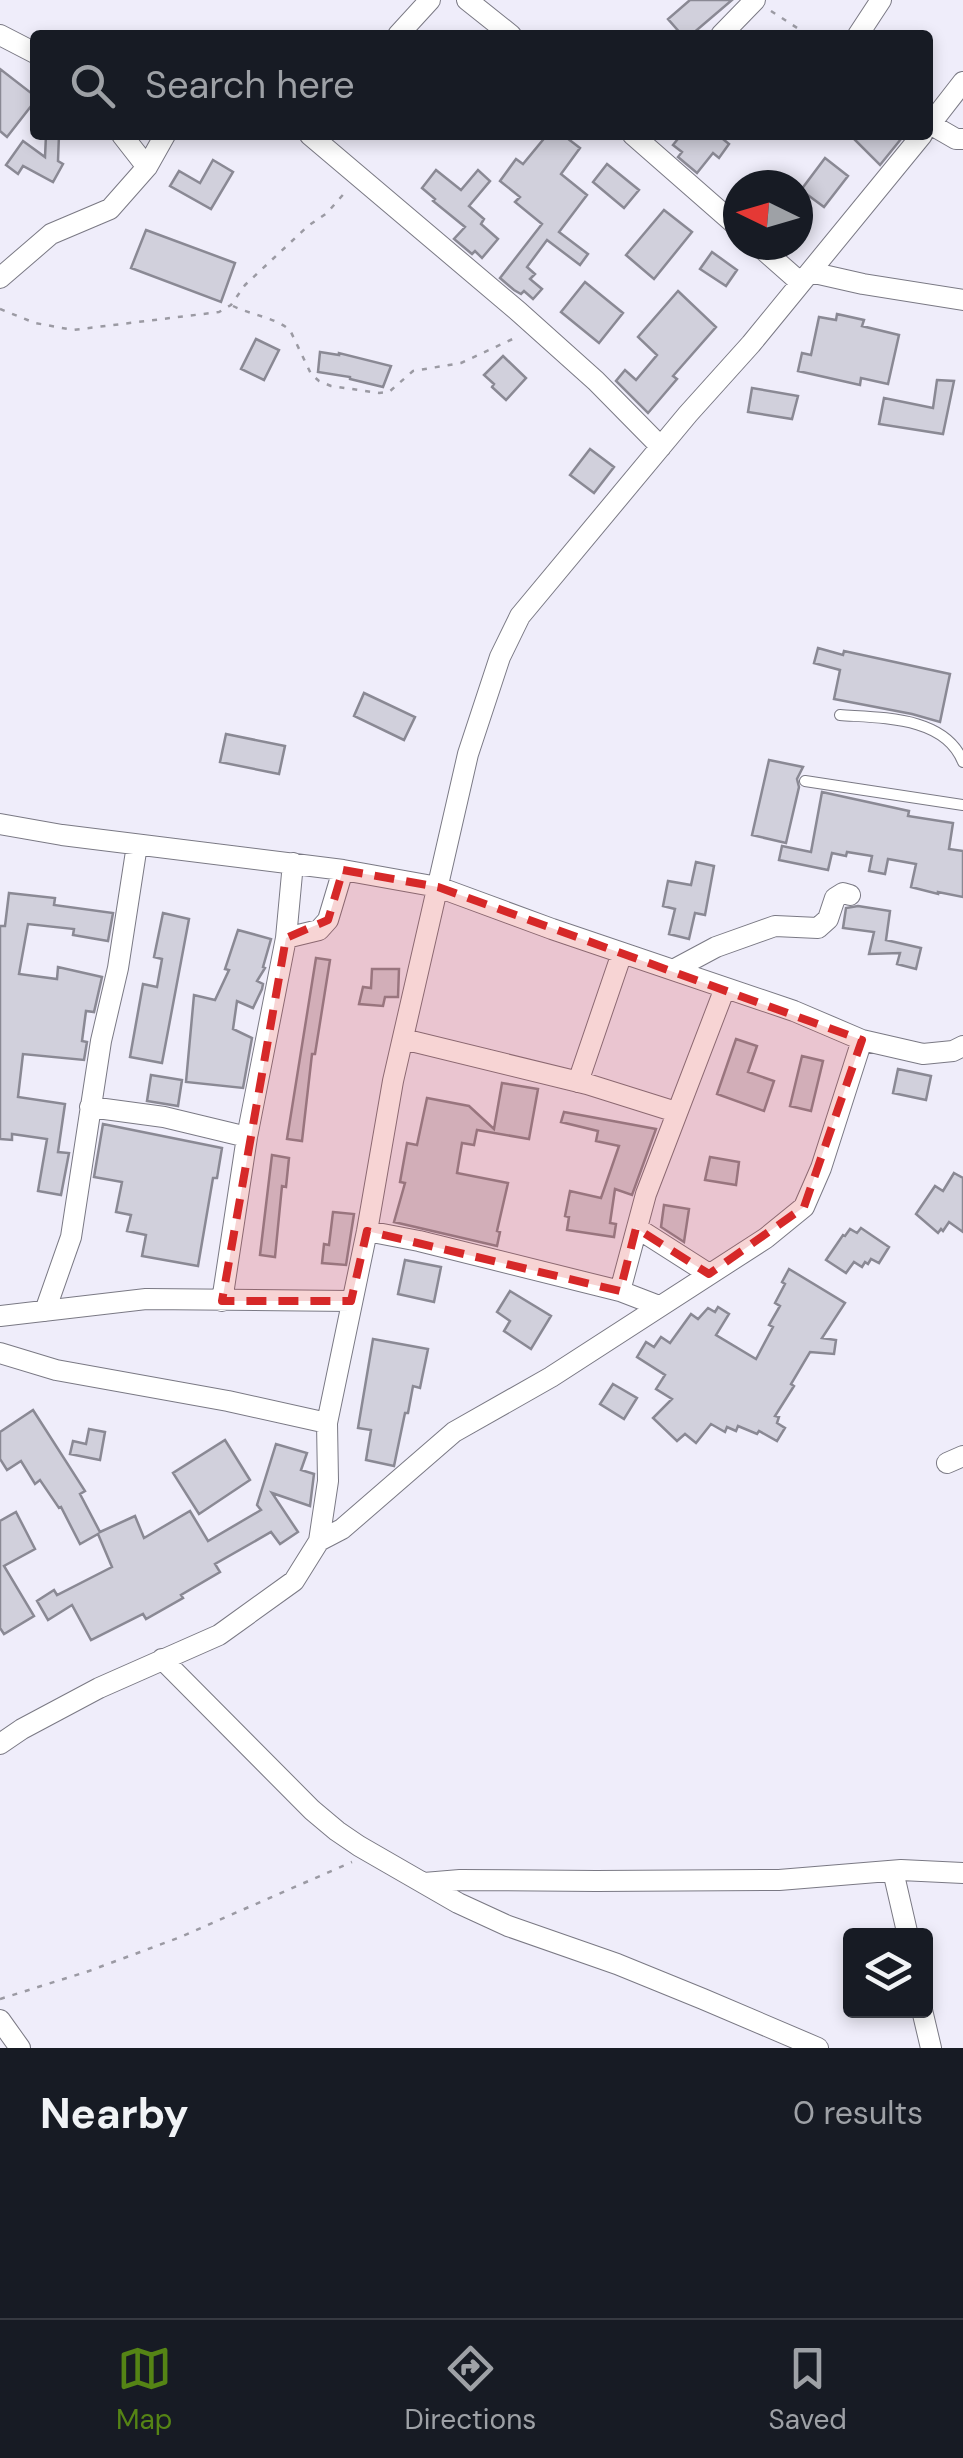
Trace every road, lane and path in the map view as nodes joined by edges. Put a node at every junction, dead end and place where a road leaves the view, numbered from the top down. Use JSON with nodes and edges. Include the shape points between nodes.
{"nodes":[{"id":1,"x":430,"y":0,"type":"edge"},
{"id":2,"x":468,"y":0,"type":"edge"},
{"id":3,"x":881,"y":0,"type":"edge"},
{"id":4,"x":753,"y":2,"type":"edge"},
{"id":5,"x":403,"y":30,"type":"edge"},
{"id":6,"x":506,"y":30,"type":"edge"},
{"id":7,"x":726,"y":30,"type":"edge"},
{"id":8,"x":800,"y":30,"type":"edge"},
{"id":9,"x":861,"y":30,"type":"edge"},
{"id":10,"x":0,"y":35,"type":"edge"},
{"id":11,"x":30,"y":50,"type":"edge"},
{"id":12,"x":963,"y":82,"type":"edge"},
{"id":13,"x":933,"y":119,"type":"edge"},
{"id":14,"x":933,"y":131,"type":"edge"},
{"id":15,"x":963,"y":138,"type":"edge"},
{"id":16,"x":126,"y":140,"type":"edge"},
{"id":17,"x":162,"y":140,"type":"edge"},
{"id":18,"x":316,"y":140,"type":"edge"},
{"id":19,"x":639,"y":140,"type":"edge"},
{"id":20,"x":916,"y":140,"type":"edge"},
{"id":21,"x":148,"y":167,"type":"junction"},
{"id":22,"x":360,"y":176,"type":"junction"},
{"id":23,"x":723,"y":215,"type":"edge"},
{"id":24,"x":780,"y":260,"type":"edge"},
{"id":25,"x":805,"y":277,"type":"junction"},
{"id":26,"x":0,"y":278,"type":"edge"},
{"id":27,"x":963,"y":300,"type":"edge"},
{"id":28,"x":231,"y":305,"type":"junction"},
{"id":29,"x":0,"y":309,"type":"edge"},
{"id":30,"x":536,"y":328,"type":"junction"},
{"id":31,"x":661,"y":446,"type":"junction"},
{"id":32,"x":840,"y":715,"type":"dead end"},
{"id":33,"x":963,"y":762,"type":"edge"},
{"id":34,"x":805,"y":781,"type":"dead end"},
{"id":35,"x":963,"y":805,"type":"edge"},
{"id":36,"x":0,"y":824,"type":"edge"},
{"id":37,"x":136,"y":845,"type":"junction"},
{"id":38,"x":293,"y":863,"type":"junction"},
{"id":39,"x":343,"y":870,"type":"junction"},
{"id":40,"x":438,"y":887,"type":"junction"},
{"id":41,"x":850,"y":894,"type":"dead end"},
{"id":42,"x":286,"y":938,"type":"junction"},
{"id":43,"x":622,"y":953,"type":"junction"},
{"id":44,"x":673,"y":970,"type":"junction"},
{"id":45,"x":725,"y":988,"type":"junction"},
{"id":46,"x":403,"y":1039,"type":"junction"},
{"id":47,"x":862,"y":1040,"type":"junction"},
{"id":48,"x":963,"y":1046,"type":"edge"},
{"id":49,"x":578,"y":1082,"type":"junction"},
{"id":50,"x":90,"y":1107,"type":"junction"},
{"id":51,"x":676,"y":1112,"type":"junction"},
{"id":52,"x":248,"y":1137,"type":"junction"},
{"id":53,"x":637,"y":1228,"type":"junction"},
{"id":54,"x":367,"y":1231,"type":"junction"},
{"id":55,"x":709,"y":1274,"type":"junction"},
{"id":56,"x":620,"y":1291,"type":"junction"},
{"id":57,"x":222,"y":1301,"type":"junction"},
{"id":58,"x":351,"y":1301,"type":"junction"},
{"id":59,"x":659,"y":1306,"type":"junction"},
{"id":60,"x":45,"y":1311,"type":"junction"},
{"id":61,"x":0,"y":1316,"type":"edge"},
{"id":62,"x":0,"y":1353,"type":"edge"},
{"id":63,"x":327,"y":1422,"type":"junction"},
{"id":64,"x":319,"y":1541,"type":"junction"},
{"id":65,"x":162,"y":1658,"type":"junction"},
{"id":66,"x":0,"y":1744,"type":"edge"},
{"id":67,"x":372,"y":1853,"type":"junction"},
{"id":68,"x":892,"y":1871,"type":"junction"},
{"id":69,"x":963,"y":1873,"type":"edge"},
{"id":70,"x":424,"y":1883,"type":"junction"},
{"id":71,"x":906,"y":1928,"type":"edge"},
{"id":72,"x":0,"y":1999,"type":"edge"},
{"id":73,"x":924,"y":2018,"type":"edge"},
{"id":74,"x":0,"y":2020,"type":"edge"},
{"id":75,"x":809,"y":2046,"type":"edge"},
{"id":76,"x":20,"y":2048,"type":"edge"},
{"id":77,"x":931,"y":2048,"type":"edge"}],
"edges":[{"from":1,"to":5,"type":"street"},
{"from":2,"to":6,"type":"street"},
{"from":3,"to":9,"type":"street"},
{"from":4,"to":7,"type":"street"},
{"from":4,"to":8,"type":"path"},
{"from":10,"to":11,"type":"street"},
{"from":12,"to":13,"type":"street"},
{"from":14,"to":15,"type":"street"},
{"from":16,"to":21,"type":"street"},
{"from":17,"to":21,"type":"street"},
{"from":18,"to":22,"type":"street"},
{"from":19,"to":23,"type":"street"},
{"from":20,"to":25,"type":"street"},
{"from":21,"to":26,"type":"street","via":[[110,209],[51,234]]},
{"from":22,"to":28,"type":"path"},
{"from":22,"to":30,"type":"street"},
{"from":24,"to":25,"type":"street"},
{"from":25,"to":27,"type":"street"},
{"from":25,"to":31,"type":"street"},
{"from":28,"to":29,"type":"path","via":[[219,312],[73,330]]},
{"from":28,"to":30,"type":"path","via":[[285,325],[318,381],[379,393],[414,371],[461,363]]},
{"from":30,"to":31,"type":"street"},
{"from":31,"to":40,"type":"street","via":[[520,616],[468,754]]},
{"from":32,"to":33,"type":"lane","via":[[933,730]]},
{"from":34,"to":35,"type":"lane"},
{"from":36,"to":37,"type":"street"},
{"from":37,"to":38,"type":"street"},
{"from":37,"to":50,"type":"street"},
{"from":38,"to":39,"type":"street"},
{"from":38,"to":42,"type":"street"},
{"from":39,"to":40,"type":"street"},
{"from":39,"to":42,"type":"street","via":[[328,920],[319,930]]},
{"from":40,"to":43,"type":"street"},
{"from":40,"to":46,"type":"street"},
{"from":41,"to":44,"type":"street","via":[[835,898],[818,928],[775,926]]},
{"from":42,"to":52,"type":"street"},
{"from":43,"to":44,"type":"street"},
{"from":43,"to":49,"type":"street"},
{"from":44,"to":45,"type":"street"},
{"from":45,"to":47,"type":"street"},
{"from":45,"to":51,"type":"street"},
{"from":46,"to":49,"type":"street"},
{"from":46,"to":54,"type":"street"},
{"from":47,"to":48,"type":"street","via":[[923,1054]]},
{"from":47,"to":55,"type":"street","via":[[804,1208]]},
{"from":49,"to":51,"type":"street"},
{"from":50,"to":52,"type":"street"},
{"from":50,"to":60,"type":"street","via":[[71,1237]]},
{"from":51,"to":53,"type":"street"},
{"from":52,"to":57,"type":"street"},
{"from":53,"to":55,"type":"street"},
{"from":53,"to":56,"type":"street"},
{"from":54,"to":56,"type":"street"},
{"from":54,"to":58,"type":"street"},
{"from":55,"to":59,"type":"street"},
{"from":56,"to":59,"type":"street"},
{"from":57,"to":58,"type":"street"},
{"from":57,"to":60,"type":"street","via":[[146,1299]]},
{"from":58,"to":63,"type":"street"},
{"from":59,"to":64,"type":"street","via":[[454,1432],[342,1529]]},
{"from":60,"to":61,"type":"street"},
{"from":62,"to":63,"type":"street","via":[[56,1370]]},
{"from":63,"to":64,"type":"street"},
{"from":64,"to":65,"type":"street","via":[[294,1581],[219,1634]]},
{"from":65,"to":66,"type":"street"},
{"from":65,"to":67,"type":"street","via":[[312,1810]]},
{"from":67,"to":70,"type":"street"},
{"from":67,"to":72,"type":"path","via":[[178,1938]]},
{"from":68,"to":69,"type":"street"},
{"from":68,"to":70,"type":"street","via":[[779,1880]]},
{"from":68,"to":71,"type":"street"},
{"from":70,"to":75,"type":"street","via":[[508,1926]]},
{"from":73,"to":77,"type":"street"},
{"from":74,"to":76,"type":"street"}]}
